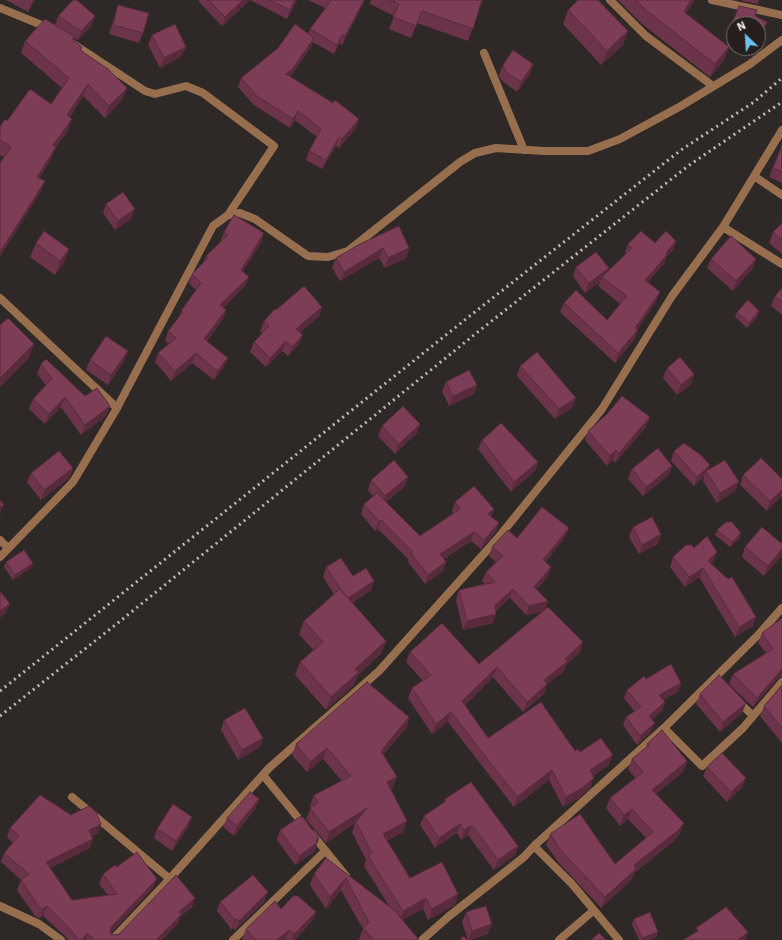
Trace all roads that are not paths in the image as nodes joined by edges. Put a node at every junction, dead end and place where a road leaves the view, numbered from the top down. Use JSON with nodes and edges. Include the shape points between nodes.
{"nodes":[{"id":1,"x":610,"y":0,"type":"edge"},
{"id":2,"x":712,"y":0,"type":"edge"},
{"id":3,"x":0,"y":8,"type":"edge"},
{"id":4,"x":782,"y":16,"type":"edge"},
{"id":5,"x":782,"y":40,"type":"edge"},
{"id":6,"x":484,"y":53,"type":"dead end"},
{"id":7,"x":713,"y":86,"type":"junction"},
{"id":8,"x":782,"y":130,"type":"edge"},
{"id":9,"x":524,"y":150,"type":"junction"},
{"id":10,"x":754,"y":176,"type":"junction"},
{"id":11,"x":782,"y":196,"type":"edge"},
{"id":12,"x":228,"y":215,"type":"junction"},
{"id":13,"x":723,"y":227,"type":"junction"},
{"id":14,"x":782,"y":264,"type":"edge"},
{"id":15,"x":0,"y":298,"type":"edge"},
{"id":16,"x":117,"y":408,"type":"junction"},
{"id":17,"x":0,"y":540,"type":"edge"},
{"id":18,"x":8,"y":548,"type":"junction"},
{"id":19,"x":0,"y":557,"type":"edge"},
{"id":20,"x":782,"y":608,"type":"edge"},
{"id":21,"x":782,"y":682,"type":"edge"},
{"id":22,"x":731,"y":693,"type":"edge"},
{"id":23,"x":753,"y":716,"type":"junction"},
{"id":24,"x":664,"y":728,"type":"junction"},
{"id":25,"x":263,"y":775,"type":"junction"},
{"id":26,"x":72,"y":797,"type":"dead end"},
{"id":27,"x":534,"y":846,"type":"junction"},
{"id":28,"x":325,"y":851,"type":"junction"},
{"id":29,"x":170,"y":878,"type":"junction"},
{"id":30,"x":350,"y":881,"type":"edge"},
{"id":31,"x":0,"y":906,"type":"edge"},
{"id":32,"x":593,"y":911,"type":"junction"},
{"id":33,"x":61,"y":940,"type":"edge"},
{"id":34,"x":112,"y":940,"type":"edge"},
{"id":35,"x":233,"y":940,"type":"edge"},
{"id":36,"x":422,"y":940,"type":"edge"},
{"id":37,"x":559,"y":940,"type":"edge"},
{"id":38,"x":620,"y":940,"type":"edge"}],
"edges":[{"from":1,"to":7,"type":"street","via":[[646,36]]},
{"from":2,"to":4,"type":"street"},
{"from":3,"to":12,"type":"street","via":[[58,34],[145,91],[155,94],[186,86],[203,93],[274,146]]},
{"from":5,"to":7,"type":"street","via":[[750,64]]},
{"from":6,"to":9,"type":"street"},
{"from":7,"to":9,"type":"street","via":[[682,106],[620,139],[588,151]]},
{"from":8,"to":10,"type":"street"},
{"from":9,"to":12,"type":"street","via":[[496,148],[475,153],[460,162],[348,251],[328,257],[308,256],[255,218],[240,213]]},
{"from":10,"to":11,"type":"street"},
{"from":10,"to":13,"type":"street"},
{"from":12,"to":16,"type":"street","via":[[213,226]]},
{"from":13,"to":14,"type":"street"},
{"from":13,"to":25,"type":"street","via":[[672,296],[602,409],[498,538],[379,671]]},
{"from":15,"to":16,"type":"street"},
{"from":16,"to":18,"type":"street","via":[[73,482]]},
{"from":17,"to":18,"type":"street"},
{"from":18,"to":19,"type":"street"},
{"from":20,"to":24,"type":"street","via":[[717,679]]},
{"from":21,"to":23,"type":"street"},
{"from":22,"to":23,"type":"street"},
{"from":23,"to":24,"type":"street","via":[[702,766]]},
{"from":24,"to":27,"type":"street"},
{"from":25,"to":28,"type":"street"},
{"from":25,"to":29,"type":"street"},
{"from":26,"to":29,"type":"street"},
{"from":27,"to":32,"type":"street","via":[[572,884]]},
{"from":27,"to":36,"type":"street","via":[[508,872]]},
{"from":28,"to":30,"type":"street"},
{"from":28,"to":35,"type":"street"},
{"from":29,"to":34,"type":"street"},
{"from":31,"to":33,"type":"street","via":[[39,924]]},
{"from":32,"to":37,"type":"street"},
{"from":32,"to":38,"type":"street"}]}
